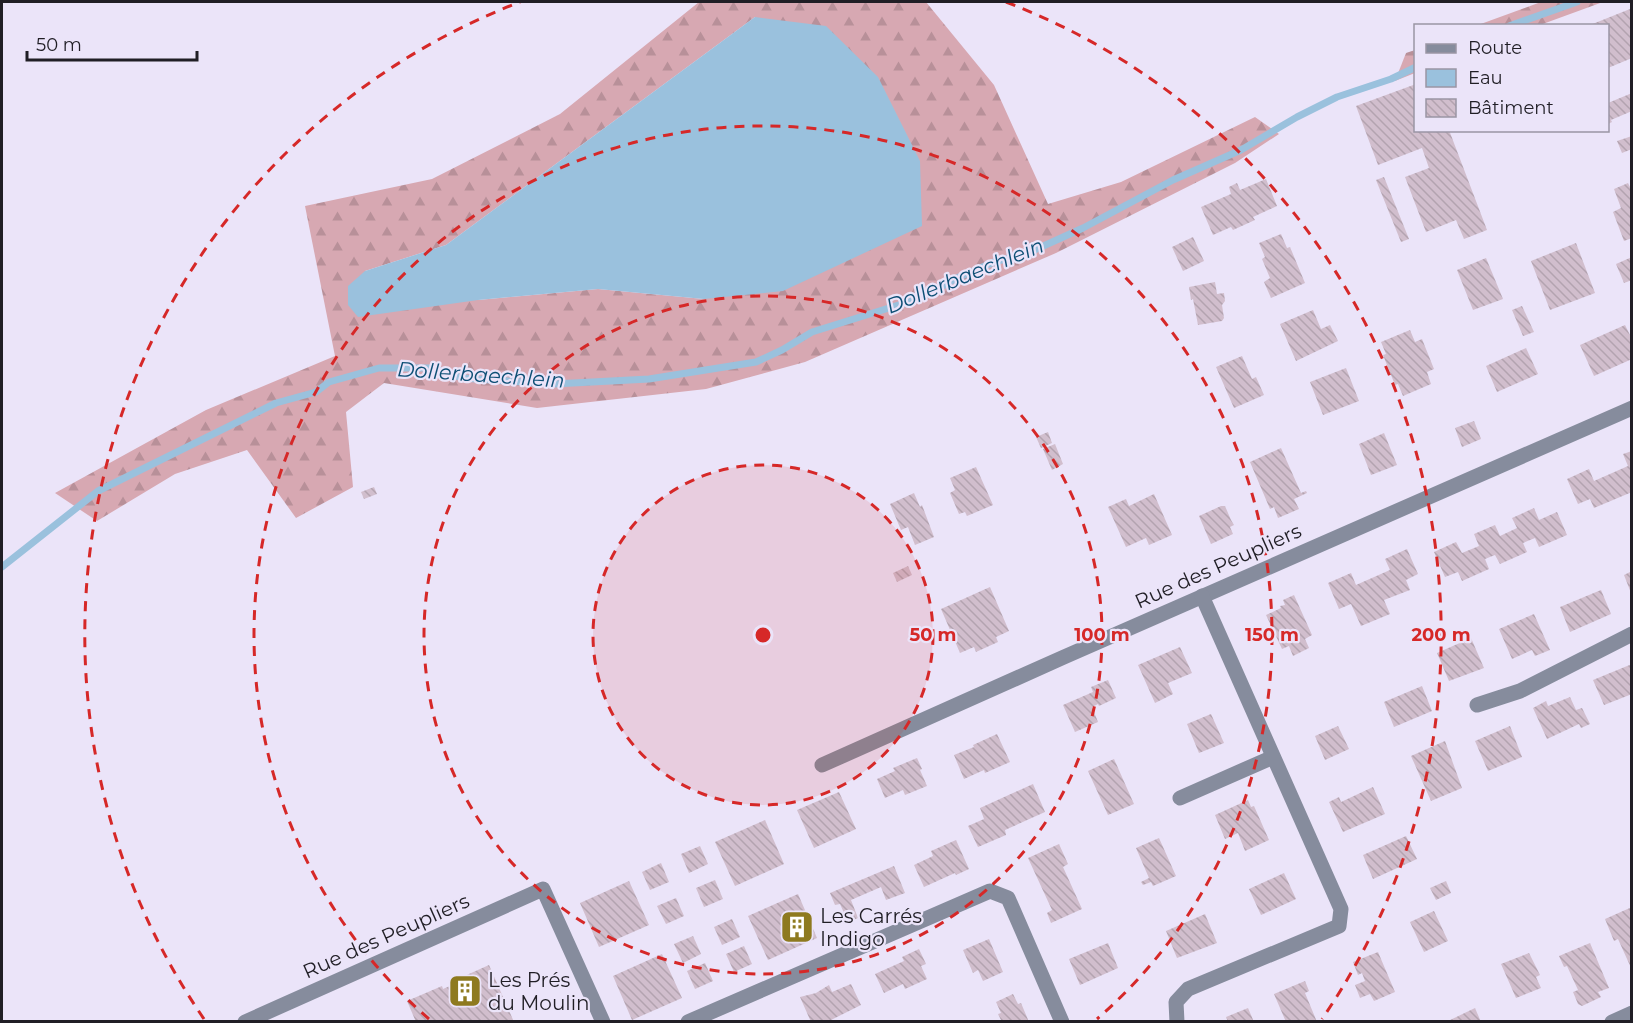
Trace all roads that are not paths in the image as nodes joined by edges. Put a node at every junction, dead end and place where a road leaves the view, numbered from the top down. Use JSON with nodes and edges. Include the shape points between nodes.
{"nodes":[{"id":1,"x":1632,"y":408,"type":"edge"},
{"id":2,"x":1202,"y":596,"type":"junction"},
{"id":3,"x":1632,"y":634,"type":"edge"},
{"id":4,"x":1477,"y":705,"type":"dead end"},
{"id":5,"x":1273,"y":757,"type":"junction"},
{"id":6,"x":822,"y":765,"type":"dead end"},
{"id":7,"x":1180,"y":798,"type":"dead end"},
{"id":8,"x":1632,"y":1013,"type":"edge"},
{"id":9,"x":245,"y":1022,"type":"edge"},
{"id":10,"x":603,"y":1022,"type":"edge"},
{"id":11,"x":688,"y":1022,"type":"edge"},
{"id":12,"x":1062,"y":1022,"type":"edge"},
{"id":13,"x":1177,"y":1022,"type":"edge"},
{"id":14,"x":1612,"y":1022,"type":"edge"}],
"edges":[{"from":1,"to":2,"type":"street","name":"Rue des Peupliers"},
{"from":2,"to":5,"type":"street"},
{"from":2,"to":6,"type":"street","name":"Rue des Peupliers"},
{"from":3,"to":4,"type":"street","via":[[1521,691]]},
{"from":5,"to":7,"type":"street"},
{"from":5,"to":13,"type":"street","via":[[1341,909],[1339,926],[1188,990],[1176,1002]]},
{"from":8,"to":14,"type":"street"},
{"from":9,"to":10,"type":"street","name":"Rue des Peupliers","via":[[543,889]]},
{"from":11,"to":12,"type":"street","via":[[990,891],[1008,898]]}]}
